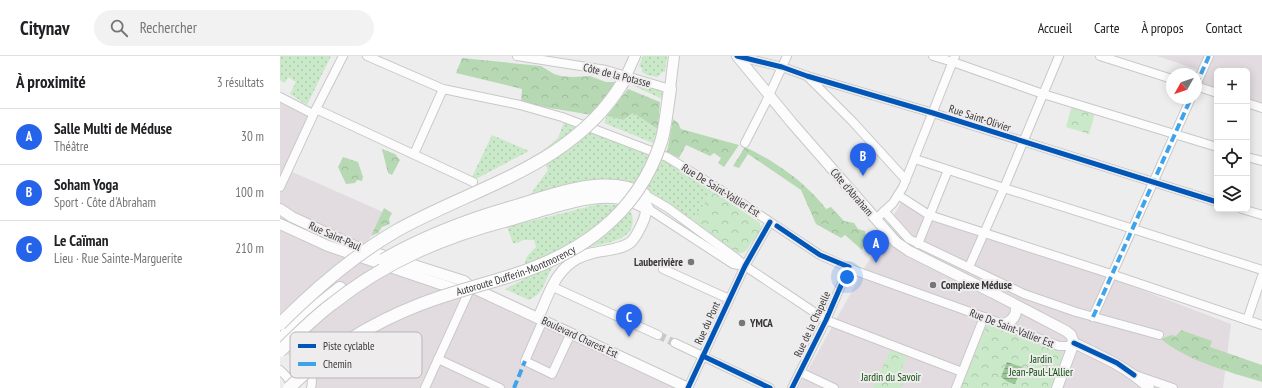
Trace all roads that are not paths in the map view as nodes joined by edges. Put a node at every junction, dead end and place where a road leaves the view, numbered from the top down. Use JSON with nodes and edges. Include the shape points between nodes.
{"nodes":[{"id":1,"x":343,"y":56,"type":"edge"},
{"id":2,"x":367,"y":56,"type":"edge"},
{"id":3,"x":517,"y":56,"type":"edge"},
{"id":4,"x":635,"y":56,"type":"edge"},
{"id":5,"x":674,"y":56,"type":"edge"},
{"id":6,"x":737,"y":56,"type":"edge"},
{"id":7,"x":787,"y":56,"type":"edge"},
{"id":8,"x":933,"y":56,"type":"edge"},
{"id":9,"x":1059,"y":56,"type":"edge"},
{"id":10,"x":1100,"y":56,"type":"edge"},
{"id":11,"x":1209,"y":56,"type":"edge"},
{"id":12,"x":954,"y":59,"type":"edge"},
{"id":13,"x":782,"y":67,"type":"junction"},
{"id":14,"x":1202,"y":72,"type":"edge"},
{"id":15,"x":807,"y":76,"type":"junction"},
{"id":16,"x":1166,"y":77,"type":"edge"},
{"id":17,"x":625,"y":79,"type":"junction"},
{"id":18,"x":443,"y":88,"type":"junction"},
{"id":19,"x":1202,"y":88,"type":"edge"},
{"id":20,"x":670,"y":89,"type":"junction"},
{"id":21,"x":1214,"y":92,"type":"edge"},
{"id":22,"x":1043,"y":94,"type":"junction"},
{"id":23,"x":769,"y":95,"type":"junction"},
{"id":24,"x":280,"y":97,"type":"edge"},
{"id":25,"x":1188,"y":104,"type":"edge"},
{"id":26,"x":1250,"y":104,"type":"edge"},
{"id":27,"x":1262,"y":108,"type":"edge"},
{"id":28,"x":314,"y":112,"type":"junction"},
{"id":29,"x":933,"y":113,"type":"junction"},
{"id":30,"x":1175,"y":135,"type":"junction"},
{"id":31,"x":1023,"y":142,"type":"junction"},
{"id":32,"x":745,"y":143,"type":"dead end"},
{"id":33,"x":1214,"y":146,"type":"edge"},
{"id":34,"x":414,"y":154,"type":"junction"},
{"id":35,"x":1250,"y":157,"type":"edge"},
{"id":36,"x":915,"y":159,"type":"junction"},
{"id":37,"x":1262,"y":161,"type":"edge"},
{"id":38,"x":948,"y":170,"type":"junction"},
{"id":39,"x":906,"y":180,"type":"junction"},
{"id":40,"x":474,"y":182,"type":"dead end"},
{"id":41,"x":1154,"y":182,"type":"junction"},
{"id":42,"x":280,"y":187,"type":"edge"},
{"id":43,"x":1004,"y":188,"type":"junction"},
{"id":44,"x":644,"y":194,"type":"junction"},
{"id":45,"x":898,"y":195,"type":"junction"},
{"id":46,"x":1214,"y":201,"type":"edge"},
{"id":47,"x":647,"y":208,"type":"junction"},
{"id":48,"x":280,"y":209,"type":"edge"},
{"id":49,"x":1250,"y":211,"type":"edge"},
{"id":50,"x":884,"y":212,"type":"junction"},
{"id":51,"x":510,"y":213,"type":"junction"},
{"id":52,"x":929,"y":215,"type":"junction"},
{"id":53,"x":1262,"y":215,"type":"edge"},
{"id":54,"x":876,"y":219,"type":"junction"},
{"id":55,"x":770,"y":222,"type":"junction"},
{"id":56,"x":280,"y":224,"type":"edge"},
{"id":57,"x":1132,"y":229,"type":"junction"},
{"id":58,"x":984,"y":233,"type":"junction"},
{"id":59,"x":918,"y":244,"type":"junction"},
{"id":60,"x":343,"y":246,"type":"junction"},
{"id":61,"x":391,"y":258,"type":"joint"},
{"id":62,"x":381,"y":265,"type":"joint"},
{"id":63,"x":745,"y":266,"type":"junction"},
{"id":64,"x":849,"y":267,"type":"junction"},
{"id":65,"x":969,"y":267,"type":"junction"},
{"id":66,"x":663,"y":269,"type":"dead end"},
{"id":67,"x":1262,"y":270,"type":"edge"},
{"id":68,"x":1112,"y":274,"type":"junction"},
{"id":69,"x":1262,"y":276,"type":"edge"},
{"id":70,"x":471,"y":287,"type":"junction"},
{"id":71,"x":553,"y":287,"type":"junction"},
{"id":72,"x":729,"y":300,"type":"junction"},
{"id":73,"x":1016,"y":306,"type":"junction"},
{"id":74,"x":984,"y":317,"type":"junction"},
{"id":75,"x":1093,"y":317,"type":"junction"},
{"id":76,"x":541,"y":319,"type":"junction"},
{"id":77,"x":826,"y":320,"type":"junction"},
{"id":78,"x":1247,"y":320,"type":"junction"},
{"id":79,"x":280,"y":324,"type":"edge"},
{"id":80,"x":1004,"y":324,"type":"junction"},
{"id":81,"x":1262,"y":325,"type":"edge"},
{"id":82,"x":301,"y":332,"type":"edge"},
{"id":83,"x":365,"y":332,"type":"edge"},
{"id":84,"x":571,"y":333,"type":"junction"},
{"id":85,"x":658,"y":335,"type":"tunnel mouth"},
{"id":86,"x":1159,"y":335,"type":"dead end"},
{"id":87,"x":280,"y":341,"type":"edge"},
{"id":88,"x":290,"y":342,"type":"edge"},
{"id":89,"x":676,"y":343,"type":"tunnel mouth"},
{"id":90,"x":1074,"y":344,"type":"junction"},
{"id":91,"x":290,"y":348,"type":"edge"},
{"id":92,"x":280,"y":351,"type":"edge"},
{"id":93,"x":703,"y":356,"type":"junction"},
{"id":94,"x":438,"y":359,"type":"junction"},
{"id":95,"x":280,"y":370,"type":"edge"},
{"id":96,"x":800,"y":372,"type":"junction"},
{"id":97,"x":962,"y":372,"type":"junction"},
{"id":98,"x":1134,"y":375,"type":"junction"},
{"id":99,"x":300,"y":378,"type":"edge"},
{"id":100,"x":311,"y":378,"type":"edge"},
{"id":101,"x":289,"y":388,"type":"edge"},
{"id":102,"x":293,"y":388,"type":"edge"},
{"id":103,"x":311,"y":388,"type":"edge"},
{"id":104,"x":425,"y":388,"type":"edge"},
{"id":105,"x":500,"y":388,"type":"edge"},
{"id":106,"x":688,"y":388,"type":"edge"},
{"id":107,"x":770,"y":388,"type":"edge"},
{"id":108,"x":792,"y":388,"type":"edge"},
{"id":109,"x":834,"y":388,"type":"edge"},
{"id":110,"x":956,"y":388,"type":"edge"},
{"id":111,"x":1057,"y":388,"type":"edge"},
{"id":112,"x":1149,"y":388,"type":"edge"},
{"id":113,"x":1172,"y":388,"type":"edge"}],
"edges":[{"from":1,"to":28,"type":"street"},
{"from":2,"to":18,"type":"street","name":"Rue De Saint-Vallier Est"},
{"from":3,"to":17,"type":"street","name":"Côte de la Potasse","via":[[606,70]]},
{"from":4,"to":17,"type":"main road"},
{"from":5,"to":20,"type":"main road"},
{"from":6,"to":13,"type":"street","name":"Rue Saint-Olivier"},
{"from":6,"to":23,"type":"main road","name":"Côte d'Abraham"},
{"from":7,"to":13,"type":"street"},
{"from":8,"to":12,"type":"street"},
{"from":9,"to":22,"type":"street"},
{"from":10,"to":16,"type":"street"},
{"from":11,"to":14,"type":"street"},
{"from":12,"to":22,"type":"street"},
{"from":12,"to":29,"type":"street"},
{"from":13,"to":15,"type":"street","name":"Rue Saint-Olivier"},
{"from":13,"to":23,"type":"street"},
{"from":15,"to":29,"type":"street","name":"Rue Saint-Olivier"},
{"from":15,"to":39,"type":"street"},
{"from":17,"to":20,"type":"street","name":"Côte de la Potasse"},
{"from":17,"to":79,"type":"highway","bridge":true,"via":[[596,118],[571,141],[532,165],[409,224],[380,241],[323,283]]},
{"from":18,"to":34,"type":"street"},
{"from":18,"to":55,"type":"street","name":"Rue De Saint-Vallier Est","via":[[562,117],[667,157]]},
{"from":19,"to":21,"type":"street"},
{"from":20,"to":83,"type":"highway","name":"Autoroute Dufferin-Montmorency","bridge":true,"via":[[662,140],[649,173],[620,214],[593,237],[569,252],[538,266],[436,298],[393,316]]},
{"from":22,"to":30,"type":"street"},
{"from":22,"to":31,"type":"street"},
{"from":23,"to":32,"type":"street"},
{"from":23,"to":54,"type":"main road","name":"Côte d'Abraham"},
{"from":24,"to":28,"type":"street"},
{"from":25,"to":30,"type":"street"},
{"from":26,"to":27,"type":"street"},
{"from":28,"to":34,"type":"street"},
{"from":28,"to":42,"type":"street"},
{"from":29,"to":31,"type":"street","name":"Rue Saint-Olivier"},
{"from":29,"to":36,"type":"street"},
{"from":30,"to":33,"type":"street"},
{"from":30,"to":41,"type":"street"},
{"from":31,"to":41,"type":"street","name":"Rue Saint-Olivier"},
{"from":31,"to":43,"type":"street"},
{"from":34,"to":40,"type":"street"},
{"from":35,"to":37,"type":"street"},
{"from":36,"to":38,"type":"street"},
{"from":36,"to":39,"type":"street"},
{"from":38,"to":43,"type":"street"},
{"from":38,"to":52,"type":"street"},
{"from":39,"to":45,"type":"street"},
{"from":41,"to":46,"type":"street","name":"Rue Saint-Olivier"},
{"from":41,"to":57,"type":"street"},
{"from":43,"to":57,"type":"street"},
{"from":43,"to":58,"type":"street"},
{"from":44,"to":47,"type":"main road"},
{"from":44,"to":51,"type":"highway","via":[[621,187],[595,186],[566,192]]},
{"from":44,"to":63,"type":"street","via":[[668,208]]},
{"from":45,"to":50,"type":"street"},
{"from":45,"to":52,"type":"street"},
{"from":47,"to":51,"type":"highway","via":[[622,198],[601,197]]},
{"from":47,"to":63,"type":"street","via":[[733,264]]},
{"from":47,"to":71,"type":"main road","via":[[644,221],[631,242],[578,258],[566,267]]},
{"from":48,"to":60,"type":"main road","name":"Rue Saint-Paul"},
{"from":49,"to":53,"type":"street"},
{"from":50,"to":54,"type":"street"},
{"from":50,"to":59,"type":"street","via":[[906,236]]},
{"from":51,"to":82,"type":"highway","bridge":true,"via":[[413,253],[384,269],[356,286]]},
{"from":51,"to":87,"type":"highway","bridge":true,"via":[[454,225],[393,254],[335,292]]},
{"from":52,"to":58,"type":"street"},
{"from":52,"to":59,"type":"street"},
{"from":54,"to":73,"type":"main road","name":"Côte d'Abraham","via":[[896,242],[909,251]]},
{"from":55,"to":63,"type":"street","name":"Rue du Pont"},
{"from":55,"to":64,"type":"street","name":"Rue De Saint-Vallier Est","via":[[820,255]]},
{"from":56,"to":60,"type":"main road","name":"Rue Saint-Paul","via":[[298,233]]},
{"from":57,"to":67,"type":"street"},
{"from":57,"to":68,"type":"street"},
{"from":58,"to":65,"type":"street"},
{"from":58,"to":68,"type":"street"},
{"from":59,"to":65,"type":"street"},
{"from":60,"to":61,"type":"main road","name":"Rue Saint-Paul","via":[[357,247]]},
{"from":60,"to":62,"type":"main road","name":"Rue Saint-Paul"},
{"from":61,"to":70,"type":"main road","name":"Boulevard Charest Est","via":[[464,281]]},
{"from":62,"to":70,"type":"main road","name":"Boulevard Charest Est","via":[[458,290]]},
{"from":63,"to":72,"type":"street","name":"Rue du Pont"},
{"from":63,"to":77,"type":"street"},
{"from":64,"to":74,"type":"street","name":"Rue De Saint-Vallier Est"},
{"from":64,"to":77,"type":"street","name":"Rue de la Chapelle"},
{"from":65,"to":75,"type":"street","via":[[1024,294]]},
{"from":66,"to":72,"type":"street"},
{"from":68,"to":75,"type":"street"},
{"from":68,"to":78,"type":"street"},
{"from":69,"to":78,"type":"street"},
{"from":70,"to":76,"type":"main road","name":"Boulevard Charest Est"},
{"from":70,"to":94,"type":"street"},
{"from":71,"to":76,"type":"main road"},
{"from":71,"to":85,"type":"street"},
{"from":72,"to":93,"type":"street","name":"Rue du Pont"},
{"from":73,"to":80,"type":"main road","via":[[1013,319]]},
{"from":73,"to":90,"type":"main road","name":"Côte d'Abraham","via":[[1066,331],[1071,335]]},
{"from":74,"to":80,"type":"street","name":"Rue De Saint-Vallier Est"},
{"from":74,"to":97,"type":"street"},
{"from":75,"to":86,"type":"street"},
{"from":76,"to":84,"type":"main road","name":"Boulevard Charest Est"},
{"from":76,"to":84,"type":"street","via":[[525,361],[552,374]]},
{"from":77,"to":96,"type":"street","name":"Rue de la Chapelle"},
{"from":77,"to":97,"type":"street"},
{"from":78,"to":81,"type":"street"},
{"from":80,"to":90,"type":"street","name":"Rue De Saint-Vallier Est","via":[[1059,346]]},
{"from":84,"to":106,"type":"main road","name":"Boulevard Charest Est"},
{"from":87,"to":91,"type":"street"},
{"from":88,"to":92,"type":"highway","bridge":true},
{"from":89,"to":93,"type":"street"},
{"from":90,"to":98,"type":"main road","name":"Rue De Saint-Vallier Est","via":[[1117,363]]},
{"from":90,"to":111,"type":"main road"},
{"from":93,"to":106,"type":"street","name":"Rue du Pont"},
{"from":93,"to":107,"type":"street"},
{"from":94,"to":104,"type":"street"},
{"from":94,"to":105,"type":"street"},
{"from":95,"to":102,"type":"street"},
{"from":96,"to":108,"type":"street","name":"Rue de la Chapelle"},
{"from":96,"to":109,"type":"street"},
{"from":97,"to":110,"type":"street"},
{"from":98,"to":112,"type":"main road","name":"Rue De Saint-Vallier Est"},
{"from":98,"to":113,"type":"street"},
{"from":99,"to":101,"type":"highway","name":"Autoroute Dufferin-Montmorency","bridge":true},
{"from":100,"to":103,"type":"street"}]}
